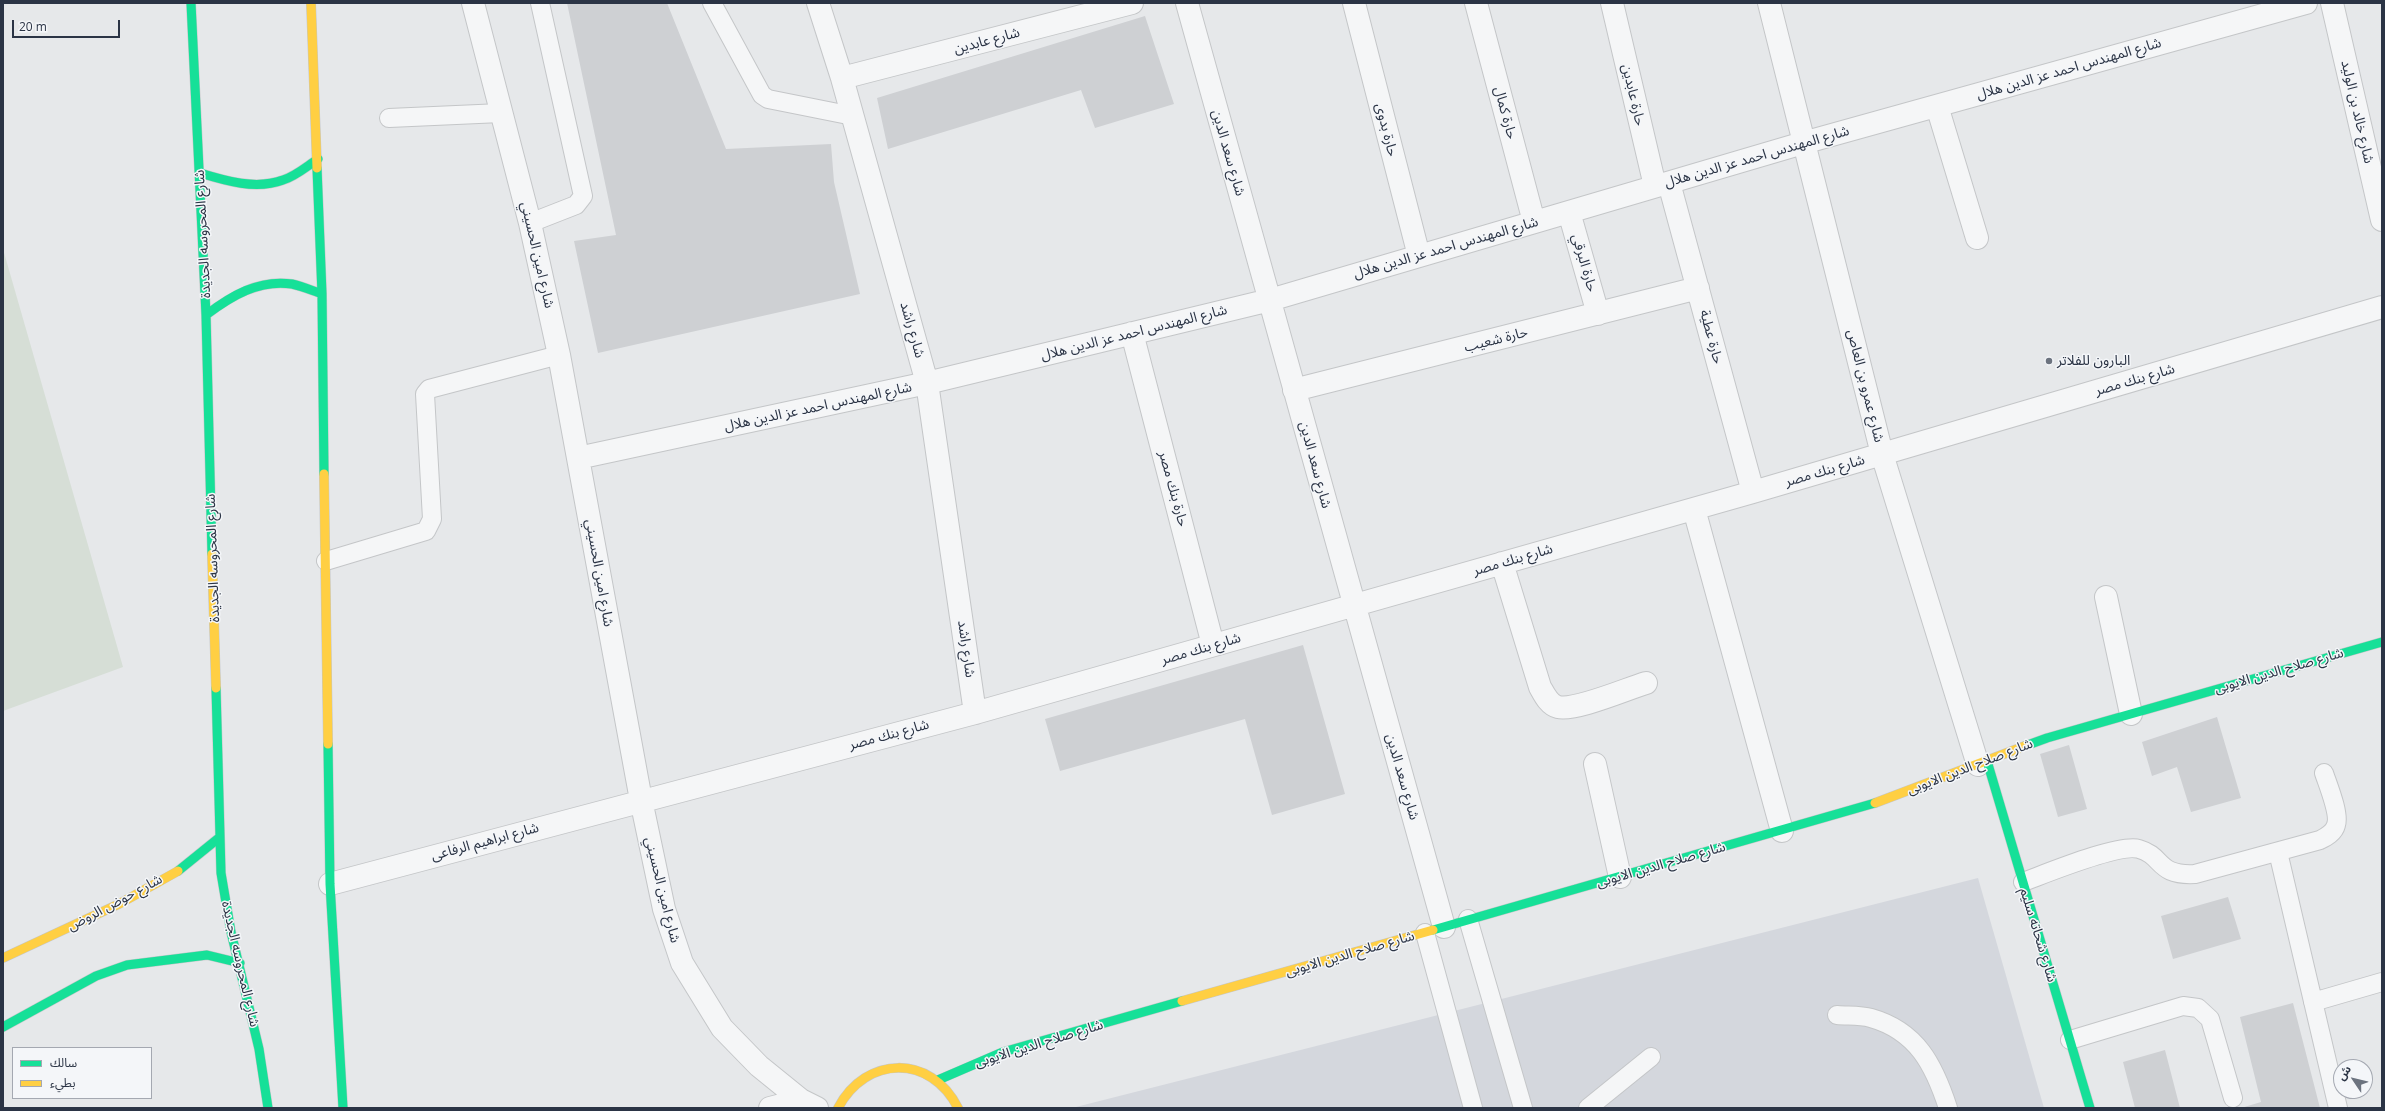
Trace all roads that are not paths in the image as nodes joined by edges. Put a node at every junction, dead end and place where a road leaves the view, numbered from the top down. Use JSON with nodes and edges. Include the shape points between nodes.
{"nodes":[{"id":1,"x":191,"y":3,"type":"edge"},
{"id":2,"x":311,"y":3,"type":"edge"},
{"id":3,"x":473,"y":3,"type":"edge"},
{"id":4,"x":540,"y":3,"type":"edge"},
{"id":5,"x":712,"y":3,"type":"edge"},
{"id":6,"x":818,"y":3,"type":"edge"},
{"id":7,"x":1132,"y":3,"type":"edge"},
{"id":8,"x":1187,"y":3,"type":"edge"},
{"id":9,"x":1354,"y":3,"type":"edge"},
{"id":10,"x":1476,"y":3,"type":"edge"},
{"id":11,"x":1612,"y":3,"type":"edge"},
{"id":12,"x":1769,"y":3,"type":"edge"},
{"id":13,"x":2306,"y":3,"type":"edge"},
{"id":14,"x":2332,"y":3,"type":"edge"},
{"id":15,"x":842,"y":78,"type":"junction"},
{"id":16,"x":1937,"y":106,"type":"junction"},
{"id":17,"x":502,"y":114,"type":"junction"},
{"id":18,"x":853,"y":116,"type":"junction"},
{"id":19,"x":389,"y":118,"type":"dead end"},
{"id":20,"x":1803,"y":143,"type":"junction"},
{"id":21,"x":318,"y":159,"type":"junction"},
{"id":22,"x":200,"y":173,"type":"junction"},
{"id":23,"x":1662,"y":185,"type":"junction"},
{"id":24,"x":1569,"y":212,"type":"junction"},
{"id":25,"x":2382,"y":220,"type":"edge"},
{"id":26,"x":530,"y":222,"type":"junction"},
{"id":27,"x":1534,"y":222,"type":"junction"},
{"id":28,"x":1977,"y":238,"type":"dead end"},
{"id":29,"x":1419,"y":256,"type":"junction"},
{"id":30,"x":1698,"y":288,"type":"junction"},
{"id":31,"x":322,"y":294,"type":"junction"},
{"id":32,"x":1270,"y":300,"type":"junction"},
{"id":33,"x":2382,"y":307,"type":"edge"},
{"id":34,"x":1598,"y":314,"type":"junction"},
{"id":35,"x":206,"y":315,"type":"junction"},
{"id":36,"x":1132,"y":333,"type":"junction"},
{"id":37,"x":559,"y":355,"type":"junction"},
{"id":38,"x":927,"y":383,"type":"junction"},
{"id":39,"x":1294,"y":390,"type":"junction"},
{"id":40,"x":1882,"y":454,"type":"junction"},
{"id":41,"x":578,"y":458,"type":"junction"},
{"id":42,"x":1753,"y":492,"type":"junction"},
{"id":43,"x":1694,"y":509,"type":"junction"},
{"id":44,"x":326,"y":561,"type":"junction"},
{"id":45,"x":1502,"y":563,"type":"junction"},
{"id":46,"x":2106,"y":597,"type":"dead end"},
{"id":47,"x":1354,"y":605,"type":"junction"},
{"id":48,"x":2382,"y":642,"type":"edge"},
{"id":49,"x":1213,"y":645,"type":"junction"},
{"id":50,"x":1646,"y":683,"type":"dead end"},
{"id":51,"x":975,"y":713,"type":"junction"},
{"id":52,"x":2131,"y":714,"type":"junction"},
{"id":53,"x":1982,"y":763,"type":"junction"},
{"id":54,"x":1595,"y":764,"type":"dead end"},
{"id":55,"x":2324,"y":773,"type":"dead end"},
{"id":56,"x":640,"y":800,"type":"junction"},
{"id":57,"x":1782,"y":831,"type":"junction"},
{"id":58,"x":220,"y":837,"type":"junction"},
{"id":59,"x":2278,"y":852,"type":"junction"},
{"id":60,"x":1620,"y":877,"type":"junction"},
{"id":61,"x":2023,"y":882,"type":"junction"},
{"id":62,"x":330,"y":884,"type":"junction"},
{"id":63,"x":1468,"y":919,"type":"junction"},
{"id":64,"x":1434,"y":930,"type":"junction"},
{"id":65,"x":3,"y":958,"type":"edge"},
{"id":66,"x":240,"y":963,"type":"junction"},
{"id":67,"x":2382,"y":982,"type":"edge"},
{"id":68,"x":2313,"y":1002,"type":"junction"},
{"id":69,"x":1837,"y":1015,"type":"dead end"},
{"id":70,"x":3,"y":1027,"type":"edge"},
{"id":71,"x":2070,"y":1040,"type":"junction"},
{"id":72,"x":1651,"y":1057,"type":"dead end"},
{"id":73,"x":938,"y":1080,"type":"junction"},
{"id":74,"x":2233,"y":1098,"type":"dead end"},
{"id":75,"x":809,"y":1104,"type":"edge"},
{"id":76,"x":268,"y":1108,"type":"edge"},
{"id":77,"x":343,"y":1108,"type":"edge"},
{"id":78,"x":770,"y":1108,"type":"edge"},
{"id":79,"x":838,"y":1108,"type":"edge"},
{"id":80,"x":958,"y":1108,"type":"edge"},
{"id":81,"x":1473,"y":1108,"type":"edge"},
{"id":82,"x":1523,"y":1108,"type":"edge"},
{"id":83,"x":1588,"y":1108,"type":"edge"},
{"id":84,"x":1948,"y":1108,"type":"edge"},
{"id":85,"x":2090,"y":1108,"type":"edge"},
{"id":86,"x":2338,"y":1108,"type":"edge"}],
"edges":[{"from":1,"to":22,"type":"main road","name":"شارع المحروسه الجديدة"},
{"from":2,"to":21,"type":"main road"},
{"from":3,"to":17,"type":"street","name":"شارع امين الحسيني"},
{"from":4,"to":26,"type":"lane","via":[[582,196],[576,205]]},
{"from":5,"to":18,"type":"lane","via":[[762,95],[768,99]]},
{"from":6,"to":15,"type":"street","name":"شارع راشد"},
{"from":7,"to":15,"type":"street","name":"شارع عابدين"},
{"from":8,"to":32,"type":"street","name":"شارع سعد الدين"},
{"from":9,"to":29,"type":"street","name":"حارة بدوى"},
{"from":10,"to":27,"type":"street","name":"حارة كمال"},
{"from":11,"to":23,"type":"street","name":"حارة عابدين"},
{"from":12,"to":20,"type":"street","name":"شارع عمرو بن العاص"},
{"from":13,"to":16,"type":"street","name":"شارع المهندس احمد عز الدين هلال"},
{"from":14,"to":25,"type":"street","name":"شارع خالد بن الوليد"},
{"from":15,"to":18,"type":"street","name":"شارع راشد"},
{"from":16,"to":20,"type":"street","name":"شارع المهندس احمد عز الدين هلال"},
{"from":16,"to":28,"type":"street"},
{"from":17,"to":19,"type":"lane"},
{"from":17,"to":26,"type":"street","name":"شارع امين الحسيني"},
{"from":18,"to":38,"type":"street","name":"شارع راشد"},
{"from":20,"to":23,"type":"street","name":"شارع المهندس احمد عز الدين هلال"},
{"from":20,"to":40,"type":"street","name":"شارع عمرو بن العاص"},
{"from":21,"to":22,"type":"main road","via":[[293,176],[262,184],[230,183]]},
{"from":21,"to":31,"type":"main road"},
{"from":22,"to":35,"type":"main road","name":"شارع المحروسه الجديدة"},
{"from":23,"to":24,"type":"street","name":"شارع المهندس احمد عز الدين هلال"},
{"from":23,"to":30,"type":"street","name":"حارة عطية"},
{"from":24,"to":27,"type":"street","name":"شارع المهندس احمد عز الدين هلال"},
{"from":24,"to":34,"type":"street","name":"حارة البرقي"},
{"from":26,"to":37,"type":"street","name":"شارع امين الحسيني"},
{"from":27,"to":29,"type":"street","name":"شارع المهندس احمد عز الدين هلال"},
{"from":29,"to":32,"type":"street","name":"شارع المهندس احمد عز الدين هلال"},
{"from":30,"to":34,"type":"street","name":"حارة شعيب"},
{"from":30,"to":42,"type":"street","name":"حارة عطية"},
{"from":31,"to":35,"type":"main road","via":[[292,284],[261,285],[231,296]]},
{"from":31,"to":44,"type":"main road"},
{"from":32,"to":36,"type":"street","name":"شارع المهندس احمد عز الدين هلال"},
{"from":32,"to":39,"type":"street","name":"شارع سعد الدين"},
{"from":33,"to":40,"type":"street","name":"شارع بنك مصر"},
{"from":34,"to":39,"type":"street","name":"حارة شعيب"},
{"from":35,"to":58,"type":"main road","name":"شارع المحروسه الجديدة"},
{"from":36,"to":38,"type":"street","name":"شارع المهندس احمد عز الدين هلال"},
{"from":36,"to":49,"type":"street","name":"حارة بنك مصر"},
{"from":37,"to":41,"type":"street","name":"شارع امين الحسيني"},
{"from":37,"to":44,"type":"lane","via":[[429,389],[425,394],[432,519],[426,531]]},
{"from":38,"to":41,"type":"street","name":"شارع المهندس احمد عز الدين هلال"},
{"from":38,"to":51,"type":"street","name":"شارع راشد"},
{"from":39,"to":47,"type":"street","name":"شارع سعد الدين"},
{"from":40,"to":42,"type":"street","name":"شارع بنك مصر"},
{"from":40,"to":53,"type":"street","name":"شارع عمرو بن العاص"},
{"from":41,"to":56,"type":"street","name":"شارع امين الحسيني"},
{"from":42,"to":43,"type":"street","name":"شارع بنك مصر"},
{"from":43,"to":45,"type":"street","name":"شارع بنك مصر"},
{"from":43,"to":57,"type":"street"},
{"from":44,"to":62,"type":"main road"},
{"from":45,"to":47,"type":"street","name":"شارع بنك مصر"},
{"from":45,"to":50,"type":"street","via":[[1540,687],[1547,700],[1556,707],[1571,708]]},
{"from":46,"to":52,"type":"street"},
{"from":47,"to":49,"type":"street","name":"شارع بنك مصر"},
{"from":47,"to":64,"type":"street","name":"شارع سعد الدين"},
{"from":48,"to":52,"type":"main road","name":"شارع صلاح الدين الايوبى"},
{"from":49,"to":51,"type":"street","name":"شارع بنك مصر"},
{"from":51,"to":56,"type":"street","name":"شارع بنك مصر"},
{"from":52,"to":53,"type":"main road","name":"شارع صلاح الدين الايوبى","via":[[2047,738]]},
{"from":53,"to":57,"type":"main road","name":"شارع صلاح الدين الايوبى","via":[[1861,808]]},
{"from":53,"to":61,"type":"main road","name":"شارع شحاته سليم"},
{"from":54,"to":60,"type":"street"},
{"from":55,"to":59,"type":"lane","via":[[2337,817],[2336,826],[2330,834],[2320,840]]},
{"from":56,"to":62,"type":"street","name":"شارع ابراهيم الرفاعى"},
{"from":56,"to":75,"type":"street","name":"شارع امين الحسيني","via":[[664,909],[682,963],[722,1028],[759,1066]]},
{"from":57,"to":60,"type":"main road","name":"شارع صلاح الدين الايوبى"},
{"from":58,"to":65,"type":"main road","name":"شارع حوض الروض","via":[[185,866],[103,913]]},
{"from":58,"to":66,"type":"main road","name":"شارع المحروسه الجديدة","via":[[226,910],[233,946]]},
{"from":59,"to":61,"type":"lane","via":[[2195,874],[2182,875],[2171,873],[2141,849],[2131,847],[2070,863]]},
{"from":59,"to":68,"type":"lane"},
{"from":60,"to":63,"type":"main road","name":"شارع صلاح الدين الايوبى"},
{"from":61,"to":71,"type":"main road","name":"شارع شحاته سليم"},
{"from":62,"to":77,"type":"main road"},
{"from":63,"to":64,"type":"main road","name":"شارع صلاح الدين الايوبى"},
{"from":63,"to":82,"type":"lane"},
{"from":64,"to":73,"type":"main road","name":"شارع صلاح الدين الايوبى","via":[[1003,1052]]},
{"from":64,"to":81,"type":"lane"},
{"from":66,"to":70,"type":"main road","via":[[207,956],[127,965],[96,976]]},
{"from":66,"to":76,"type":"main road","name":"شارع المحروسه الجديدة","via":[[260,1053]]},
{"from":67,"to":68,"type":"lane"},
{"from":68,"to":86,"type":"lane"},
{"from":69,"to":84,"type":"lane","via":[[1870,1017],[1900,1030],[1924,1053],[1940,1082]]},
{"from":71,"to":74,"type":"lane","via":[[2183,1006],[2198,1008],[2210,1019]]},
{"from":71,"to":85,"type":"main road","name":"شارع شحاته سليم"},
{"from":72,"to":83,"type":"lane"},
{"from":73,"to":79,"type":"main road","via":[[914,1069],[889,1067],[865,1076],[846,1093]]},
{"from":73,"to":80,"type":"main road","via":[[955,1099]]},
{"from":75,"to":78,"type":"street"}]}
